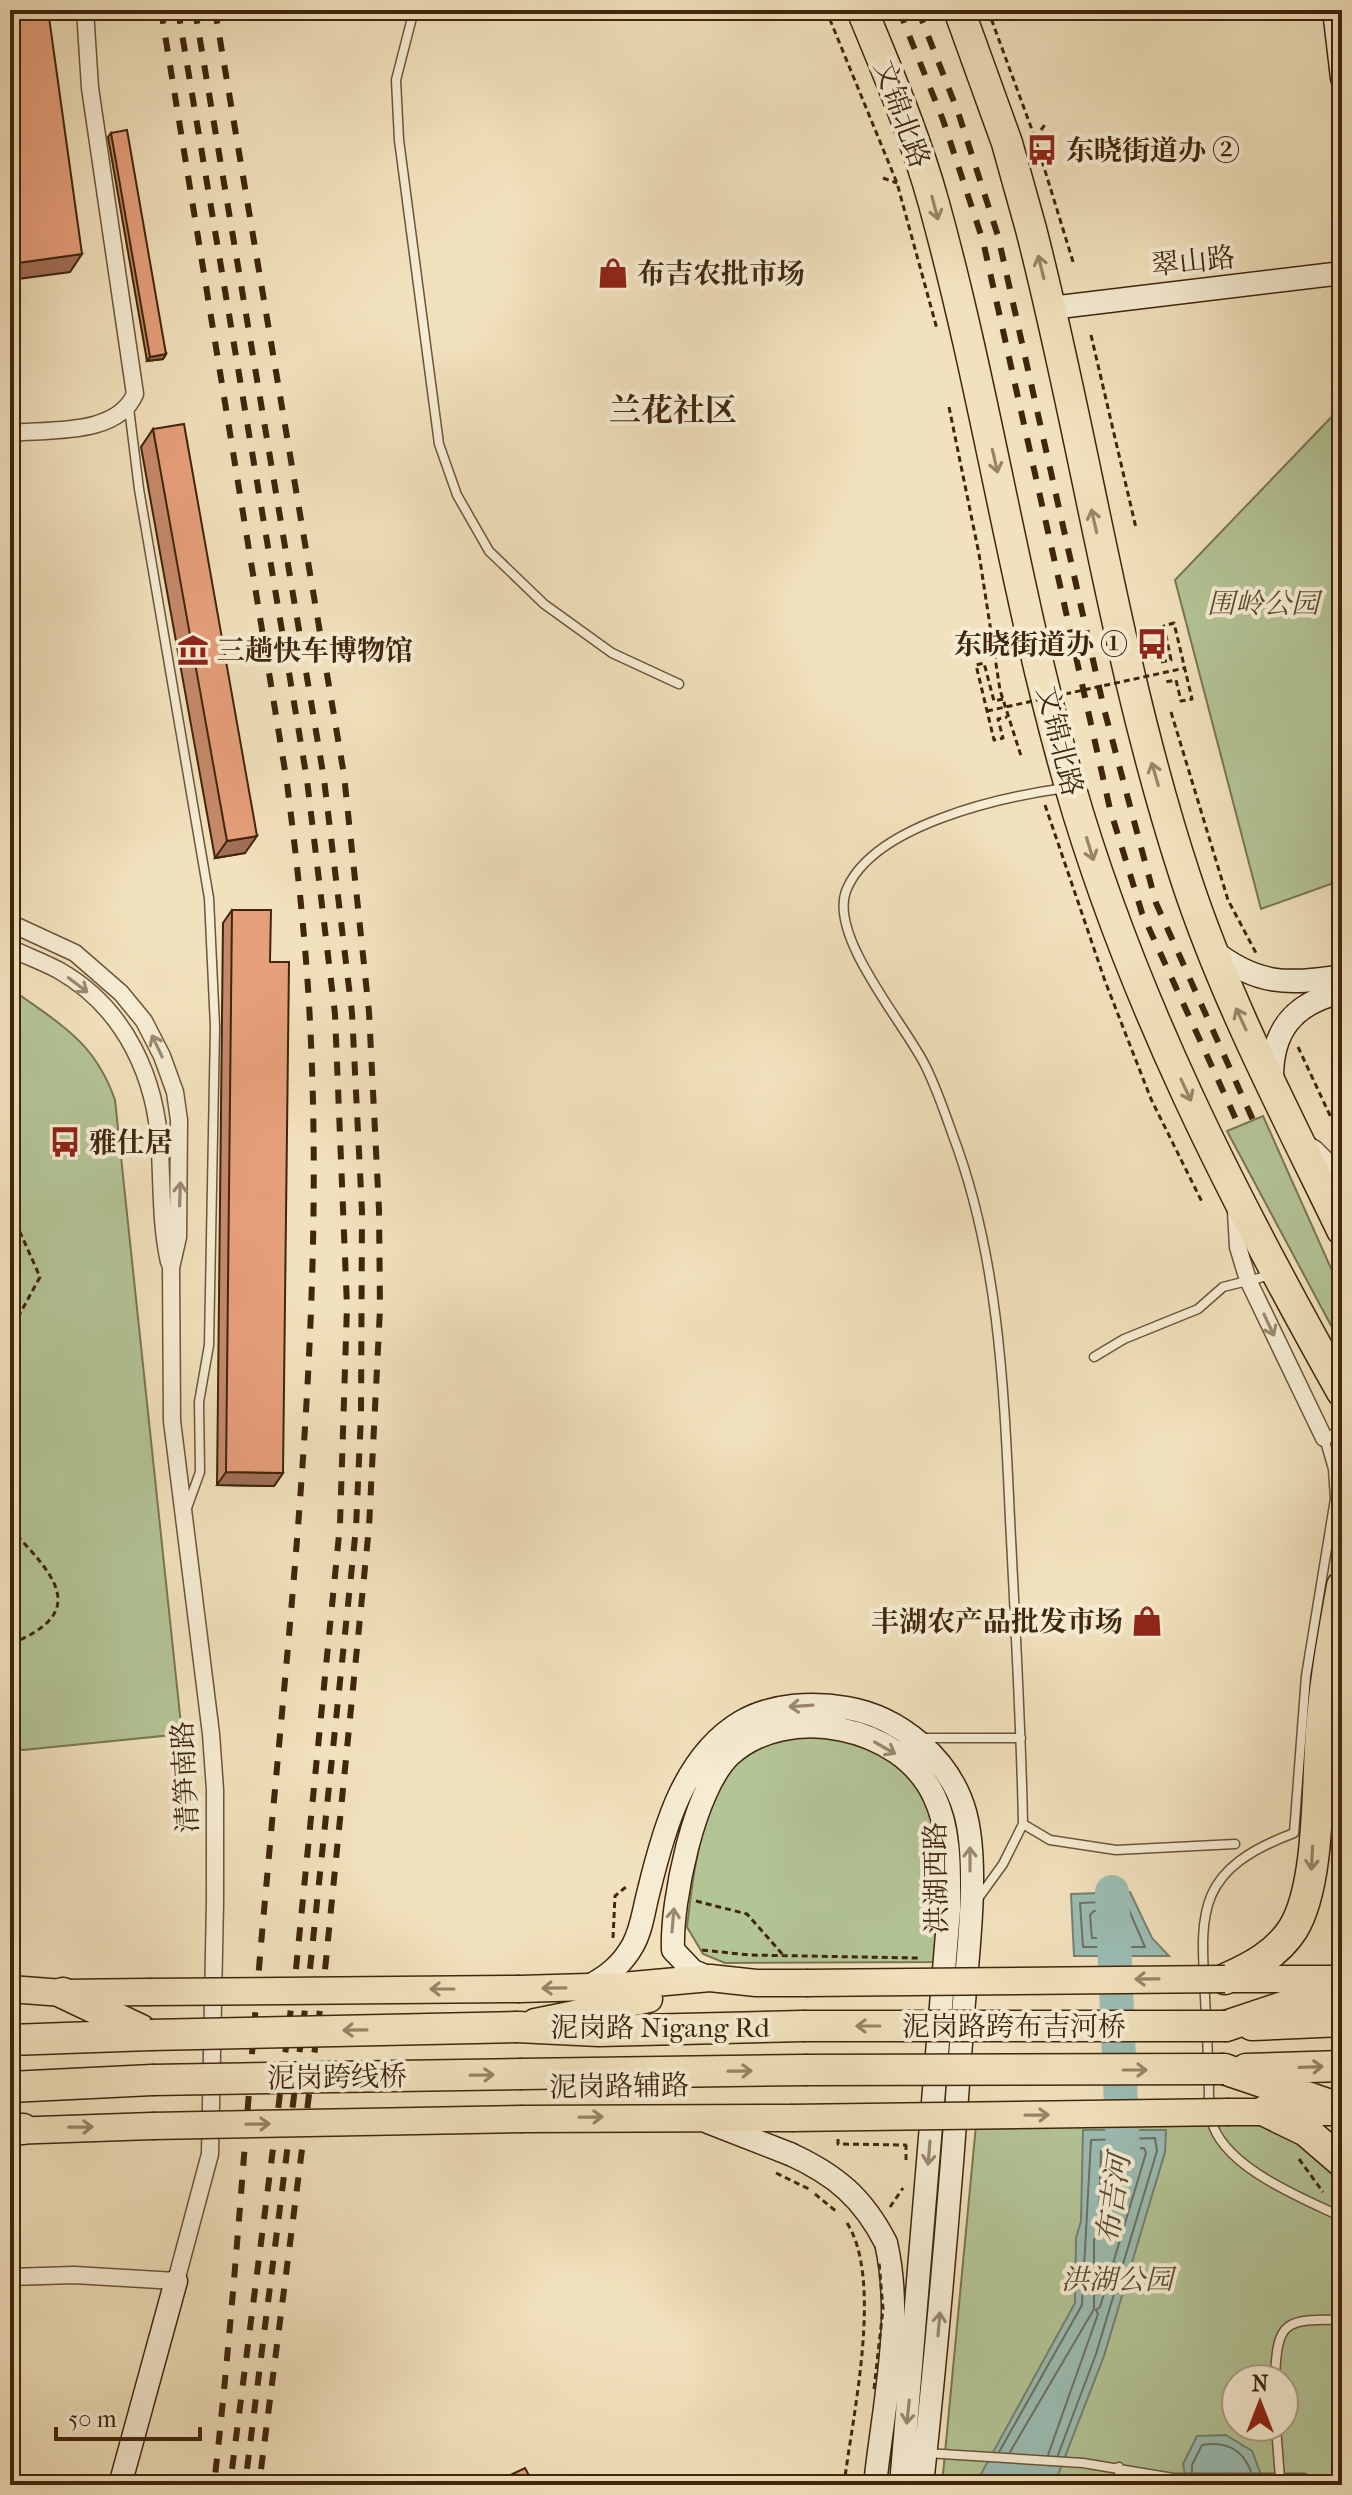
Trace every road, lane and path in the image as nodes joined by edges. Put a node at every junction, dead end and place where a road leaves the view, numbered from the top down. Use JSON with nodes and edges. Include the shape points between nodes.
{"nodes":[{"id":1,"x":85,"y":10,"type":"edge"},
{"id":2,"x":414,"y":10,"type":"edge"},
{"id":3,"x":826,"y":10,"type":"edge"},
{"id":4,"x":862,"y":10,"type":"edge"},
{"id":5,"x":959,"y":10,"type":"edge"},
{"id":6,"x":988,"y":10,"type":"edge"},
{"id":7,"x":1334,"y":10,"type":"edge"},
{"id":8,"x":1342,"y":78,"type":"edge"},
{"id":9,"x":1047,"y":122,"type":"dead end"},
{"id":10,"x":1035,"y":138,"type":"junction"},
{"id":11,"x":883,"y":178,"type":"dead end"},
{"id":12,"x":897,"y":183,"type":"junction"},
{"id":13,"x":1074,"y":265,"type":"dead end"},
{"id":14,"x":1342,"y":273,"type":"edge"},
{"id":15,"x":1051,"y":308,"type":"junction"},
{"id":16,"x":937,"y":329,"type":"dead end"},
{"id":17,"x":1091,"y":335,"type":"dead end"},
{"id":18,"x":949,"y":407,"type":"dead end"},
{"id":19,"x":129,"y":408,"type":"junction"},
{"id":20,"x":10,"y":433,"type":"edge"},
{"id":21,"x":1136,"y":528,"type":"dead end"},
{"id":22,"x":1161,"y":662,"type":"dead end"},
{"id":23,"x":1185,"y":668,"type":"junction"},
{"id":24,"x":1165,"y":682,"type":"dead end"},
{"id":25,"x":679,"y":684,"type":"dead end"},
{"id":26,"x":1003,"y":699,"type":"junction"},
{"id":27,"x":987,"y":711,"type":"junction"},
{"id":28,"x":1171,"y":712,"type":"dead end"},
{"id":29,"x":1007,"y":717,"type":"junction"},
{"id":30,"x":1022,"y":759,"type":"dead end"},
{"id":31,"x":1070,"y":787,"type":"junction"},
{"id":32,"x":1045,"y":805,"type":"dead end"},
{"id":33,"x":10,"y":923,"type":"edge"},
{"id":34,"x":10,"y":948,"type":"edge"},
{"id":35,"x":1210,"y":949,"type":"junction"},
{"id":36,"x":1266,"y":960,"type":"dead end"},
{"id":37,"x":1342,"y":976,"type":"edge"},
{"id":38,"x":1342,"y":992,"type":"edge"},
{"id":39,"x":1306,"y":1035,"type":"dead end"},
{"id":40,"x":1272,"y":1086,"type":"junction"},
{"id":41,"x":1298,"y":1140,"type":"junction"},
{"id":42,"x":1342,"y":1141,"type":"edge"},
{"id":43,"x":1342,"y":1176,"type":"edge"},
{"id":44,"x":1203,"y":1204,"type":"dead end"},
{"id":45,"x":10,"y":1228,"type":"edge"},
{"id":46,"x":1342,"y":1230,"type":"edge"},
{"id":47,"x":171,"y":1268,"type":"junction"},
{"id":48,"x":1262,"y":1277,"type":"junction"},
{"id":49,"x":10,"y":1332,"type":"edge"},
{"id":50,"x":1094,"y":1357,"type":"dead end"},
{"id":51,"x":1342,"y":1392,"type":"edge"},
{"id":52,"x":1342,"y":1430,"type":"edge"},
{"id":53,"x":1324,"y":1438,"type":"junction"},
{"id":54,"x":183,"y":1521,"type":"junction"},
{"id":55,"x":10,"y":1528,"type":"edge"},
{"id":56,"x":1342,"y":1586,"type":"edge"},
{"id":57,"x":10,"y":1644,"type":"edge"},
{"id":58,"x":915,"y":1737,"type":"junction"},
{"id":59,"x":1021,"y":1738,"type":"junction"},
{"id":60,"x":1023,"y":1824,"type":"junction"},
{"id":61,"x":1235,"y":1844,"type":"dead end"},
{"id":62,"x":627,"y":1886,"type":"dead end"},
{"id":63,"x":690,"y":1900,"type":"dead end"},
{"id":64,"x":969,"y":1910,"type":"junction"},
{"id":65,"x":612,"y":1946,"type":"dead end"},
{"id":66,"x":700,"y":1950,"type":"dead end"},
{"id":67,"x":912,"y":1955,"type":"dead end"},
{"id":68,"x":784,"y":1956,"type":"junction"},
{"id":69,"x":710,"y":1978,"type":"junction"},
{"id":70,"x":1225,"y":1979,"type":"junction"},
{"id":71,"x":1342,"y":1979,"type":"edge"},
{"id":72,"x":756,"y":1983,"type":"junction"},
{"id":73,"x":587,"y":1987,"type":"junction"},
{"id":74,"x":1342,"y":1987,"type":"edge"},
{"id":75,"x":10,"y":1989,"type":"edge"},
{"id":76,"x":63,"y":1993,"type":"junction"},
{"id":77,"x":10,"y":2021,"type":"edge"},
{"id":78,"x":1342,"y":2021,"type":"edge"},
{"id":79,"x":803,"y":2026,"type":"joint"},
{"id":80,"x":1226,"y":2026,"type":"junction"},
{"id":81,"x":517,"y":2027,"type":"junction"},
{"id":82,"x":111,"y":2034,"type":"junction"},
{"id":83,"x":150,"y":2035,"type":"junction"},
{"id":84,"x":10,"y":2040,"type":"edge"},
{"id":85,"x":1342,"y":2066,"type":"edge"},
{"id":86,"x":1224,"y":2069,"type":"junction"},
{"id":87,"x":805,"y":2070,"type":"joint"},
{"id":88,"x":522,"y":2074,"type":"joint"},
{"id":89,"x":10,"y":2087,"type":"edge"},
{"id":90,"x":1265,"y":2111,"type":"junction"},
{"id":91,"x":1342,"y":2111,"type":"edge"},
{"id":92,"x":659,"y":2116,"type":"junction"},
{"id":93,"x":14,"y":2129,"type":"edge"},
{"id":94,"x":838,"y":2144,"type":"dead end"},
{"id":95,"x":906,"y":2145,"type":"dead end"},
{"id":96,"x":1293,"y":2151,"type":"dead end"},
{"id":97,"x":1342,"y":2162,"type":"edge"},
{"id":98,"x":768,"y":2169,"type":"dead end"},
{"id":99,"x":905,"y":2179,"type":"dead end"},
{"id":100,"x":1326,"y":2197,"type":"dead end"},
{"id":101,"x":886,"y":2209,"type":"dead end"},
{"id":102,"x":1342,"y":2217,"type":"edge"},
{"id":103,"x":879,"y":2259,"type":"dead end"},
{"id":104,"x":10,"y":2277,"type":"edge"},
{"id":105,"x":176,"y":2281,"type":"junction"},
{"id":106,"x":1342,"y":2320,"type":"edge"},
{"id":107,"x":1275,"y":2363,"type":"edge"},
{"id":108,"x":879,"y":2390,"type":"junction"},
{"id":109,"x":1277,"y":2443,"type":"edge"},
{"id":110,"x":925,"y":2453,"type":"junction"},
{"id":111,"x":1119,"y":2467,"type":"junction"},
{"id":112,"x":1280,"y":2478,"type":"junction"},
{"id":113,"x":1304,"y":2478,"type":"dead end"},
{"id":114,"x":120,"y":2485,"type":"edge"},
{"id":115,"x":134,"y":2485,"type":"edge"},
{"id":116,"x":844,"y":2485,"type":"edge"},
{"id":117,"x":875,"y":2485,"type":"edge"},
{"id":118,"x":901,"y":2485,"type":"edge"},
{"id":119,"x":922,"y":2485,"type":"edge"},
{"id":120,"x":1120,"y":2485,"type":"edge"}],
"edges":[{"from":1,"to":19,"type":"street","via":[[90,88],[134,370],[135,394]]},
{"from":2,"to":25,"type":"lane","via":[[396,80],[399,140],[439,444],[457,495],[489,551],[544,604],[612,653]]},
{"from":3,"to":12,"type":"path"},
{"from":4,"to":31,"type":"highway","name":"文锦北路","one_way":true,"via":[[933,200]]},
{"from":15,"to":5,"type":"highway","one_way":true,"via":[[1007,143]]},
{"from":6,"to":10,"type":"path"},
{"from":7,"to":8,"type":"main road"},
{"from":9,"to":10,"type":"path"},
{"from":10,"to":13,"type":"path"},
{"from":11,"to":12,"type":"path"},
{"from":12,"to":16,"type":"path"},
{"from":14,"to":15,"type":"main road","name":"翠山路"},
{"from":35,"to":15,"type":"highway","one_way":true,"via":[[1148,752]]},
{"from":17,"to":21,"type":"path"},
{"from":18,"to":26,"type":"path"},
{"from":19,"to":20,"type":"street","via":[[109,422]]},
{"from":19,"to":54,"type":"lane","via":[[209,898],[215,1027],[209,1345],[199,1402],[200,1472]]},
{"from":22,"to":23,"type":"path","via":[[1171,660],[1164,626],[1174,623]]},
{"from":23,"to":24,"type":"path","via":[[1192,699],[1181,701],[1176,680]]},
{"from":23,"to":27,"type":"path","bridge":true},
{"from":26,"to":27,"type":"path","via":[[994,701],[984,663],[976,665]]},
{"from":26,"to":29,"type":"path"},
{"from":27,"to":29,"type":"path","via":[[994,740],[1003,738],[998,719]]},
{"from":28,"to":36,"type":"path","via":[[1228,900],[1247,941]]},
{"from":29,"to":30,"type":"path"},
{"from":31,"to":48,"type":"highway","name":"文锦北路","one_way":true,"via":[[1145,1003],[1235,1197]]},
{"from":31,"to":59,"type":"lane","via":[[1015,795],[890,843],[860,866],[845,893],[842,918],[925,1065],[954,1137],[988,1265],[1003,1361]]},
{"from":32,"to":44,"type":"path","via":[[1151,1099]]},
{"from":47,"to":33,"type":"street","name":"清笋南路","one_way":true,"via":[[182,1156],[175,1092],[158,1046],[121,993],[89,964]]},
{"from":34,"to":47,"type":"street","name":"清笋南路","one_way":true,"via":[[60,972],[96,998],[140,1058],[157,1121],[164,1240]]},
{"from":35,"to":37,"type":"main road","via":[[1271,981]]},
{"from":40,"to":35,"type":"highway","one_way":true},
{"from":38,"to":40,"type":"main road","via":[[1303,1006],[1283,1025],[1274,1048]]},
{"from":39,"to":42,"type":"path","via":[[1298,1048],[1300,1057]]},
{"from":40,"to":41,"type":"highway"},
{"from":41,"to":43,"type":"street"},
{"from":41,"to":46,"type":"highway"},
{"from":45,"to":49,"type":"path","via":[[20,1232],[40,1277]]},
{"from":47,"to":54,"type":"street","name":"清笋南路","via":[[172,1421]]},
{"from":48,"to":50,"type":"lane","via":[[1223,1287],[1198,1309]]},
{"from":48,"to":51,"type":"highway","name":"文锦北路"},
{"from":48,"to":53,"type":"street","one_way":true},
{"from":52,"to":53,"type":"lane"},
{"from":53,"to":102,"type":"lane","via":[[1335,1499],[1306,1676],[1294,1833],[1267,1843],[1224,1871],[1205,1906],[1203,1955],[1211,2119],[1217,2133],[1263,2178]]},
{"from":54,"to":105,"type":"street","name":"清笋南路","via":[[215,1790],[215,2047],[210,2154]]},
{"from":55,"to":57,"type":"path","via":[[46,1566],[58,1602],[55,1618],[42,1630]]},
{"from":56,"to":70,"type":"highway","one_way":true,"via":[[1322,1716],[1304,1905],[1293,1930],[1272,1954]]},
{"from":58,"to":59,"type":"lane"},
{"from":64,"to":58,"type":"main road","name":"洪湖西路","one_way":true,"via":[[970,1833],[964,1808],[952,1783]]},
{"from":58,"to":73,"type":"main road","name":"洪湖西路","one_way":true,"via":[[865,1711],[828,1705],[766,1713],[721,1735],[701,1757],[672,1816],[633,1945],[607,1977]]},
{"from":59,"to":60,"type":"lane"},
{"from":60,"to":61,"type":"lane","via":[[1050,1840],[1116,1850]]},
{"from":60,"to":64,"type":"lane","via":[[1003,1864]]},
{"from":62,"to":65,"type":"path","via":[[615,1896]]},
{"from":63,"to":68,"type":"path","via":[[747,1914]]},
{"from":110,"to":64,"type":"main road","name":"洪湖西路","one_way":true},
{"from":66,"to":68,"type":"path"},
{"from":67,"to":68,"type":"path"},
{"from":69,"to":72,"type":"main road"},
{"from":69,"to":73,"type":"main road"},
{"from":69,"to":118,"type":"main road","name":"洪湖西路","one_way":true,"via":[[693,1971],[673,1950],[673,1916],[687,1850],[718,1767],[757,1736],[788,1727],[821,1726],[888,1747],[914,1769],[934,1795],[942,1821],[949,1910]]},
{"from":70,"to":71,"type":"main road"},
{"from":70,"to":72,"type":"main road","one_way":true,"bridge":true},
{"from":72,"to":81,"type":"main road","via":[[592,2008]]},
{"from":73,"to":76,"type":"main road","one_way":true,"bridge":true},
{"from":74,"to":80,"type":"highway"},
{"from":75,"to":76,"type":"main road"},
{"from":76,"to":83,"type":"highway"},
{"from":77,"to":82,"type":"highway"},
{"from":78,"to":80,"type":"highway","name":"泥岗路跨布吉河桥"},
{"from":80,"to":79,"type":"highway","name":"泥岗路跨布吉河桥","one_way":true,"bridge":true},
{"from":79,"to":81,"type":"highway","name":"泥岗路 Nigang Rd","via":[[599,2031]]},
{"from":81,"to":83,"type":"highway","name":"泥岗跨线桥","one_way":true,"bridge":true},
{"from":82,"to":83,"type":"highway","name":"泥岗跨线桥"},
{"from":82,"to":84,"type":"highway"},
{"from":86,"to":85,"type":"highway","name":"泥岗路跨布吉河桥","one_way":true},
{"from":87,"to":86,"type":"highway","name":"泥岗路跨布吉河桥","one_way":true,"bridge":true},
{"from":86,"to":91,"type":"highway"},
{"from":88,"to":87,"type":"highway","name":"泥岗路 Nigang Rd","one_way":true},
{"from":89,"to":88,"type":"highway","name":"泥岗跨线桥","one_way":true,"bridge":true},
{"from":90,"to":91,"type":"main road","name":"泥岗路辅路"},
{"from":92,"to":90,"type":"main road","name":"泥岗路辅路","one_way":true,"bridge":true},
{"from":90,"to":97,"type":"highway","via":[[1306,2131]]},
{"from":93,"to":92,"type":"main road","name":"泥岗路辅路","one_way":true,"bridge":true},
{"from":92,"to":108,"type":"main road","bridge":true,"via":[[704,2121],[790,2154],[840,2180],[859,2198],[886,2243],[894,2285]]},
{"from":94,"to":95,"type":"path"},
{"from":96,"to":100,"type":"path"},
{"from":98,"to":116,"type":"path","via":[[827,2202],[852,2230],[860,2251],[865,2300]]},
{"from":99,"to":101,"type":"path","via":[[902,2193]]},
{"from":103,"to":108,"type":"path","bridge":true},
{"from":104,"to":105,"type":"street"},
{"from":105,"to":114,"type":"main road"},
{"from":105,"to":115,"type":"main road","via":[[162,2371]]},
{"from":106,"to":107,"type":"lane","via":[[1304,2320],[1285,2329],[1276,2341]]},
{"from":108,"to":117,"type":"main road"},
{"from":109,"to":112,"type":"lane"},
{"from":110,"to":111,"type":"lane"},
{"from":110,"to":119,"type":"main road","name":"洪湖西路"},
{"from":111,"to":112,"type":"lane","via":[[1173,2478]]},
{"from":111,"to":120,"type":"lane"},
{"from":112,"to":113,"type":"lane"}]}
